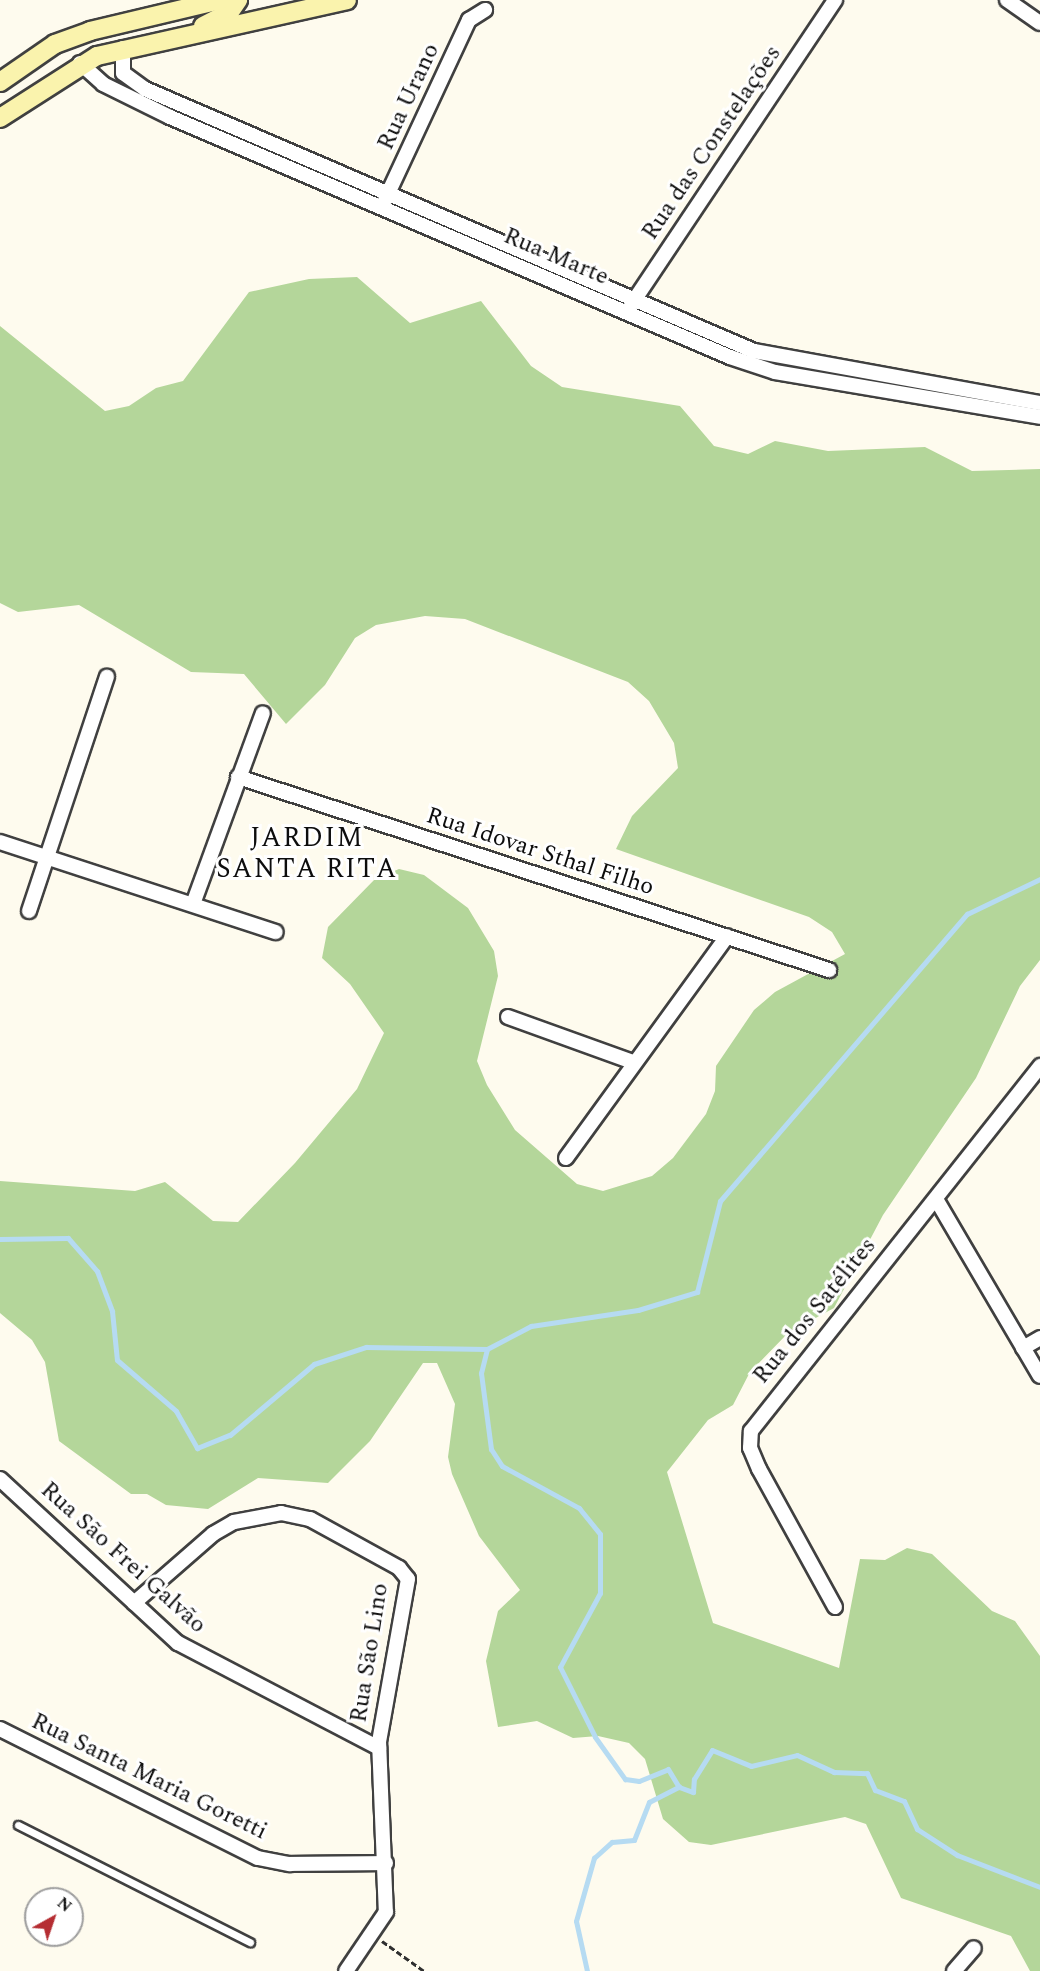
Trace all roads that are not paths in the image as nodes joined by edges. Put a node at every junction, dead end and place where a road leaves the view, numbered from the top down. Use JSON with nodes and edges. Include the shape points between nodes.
{"nodes":[{"id":1,"x":220,"y":0,"type":"edge"},
{"id":2,"x":238,"y":0,"type":"edge"},
{"id":3,"x":347,"y":0,"type":"edge"},
{"id":4,"x":835,"y":0,"type":"edge"},
{"id":5,"x":1007,"y":0,"type":"edge"},
{"id":6,"x":191,"y":3,"type":"edge"},
{"id":7,"x":484,"y":10,"type":"dead end"},
{"id":8,"x":1040,"y":23,"type":"edge"},
{"id":9,"x":144,"y":44,"type":"junction"},
{"id":10,"x":123,"y":48,"type":"junction"},
{"id":11,"x":80,"y":63,"type":"junction"},
{"id":12,"x":0,"y":82,"type":"edge"},
{"id":13,"x":1,"y":116,"type":"edge"},
{"id":14,"x":388,"y":193,"type":"junction"},
{"id":15,"x":381,"y":208,"type":"junction"},
{"id":16,"x":636,"y":298,"type":"junction"},
{"id":17,"x":628,"y":311,"type":"junction"},
{"id":18,"x":1040,"y":404,"type":"edge"},
{"id":19,"x":1040,"y":417,"type":"edge"},
{"id":20,"x":107,"y":677,"type":"dead end"},
{"id":21,"x":263,"y":713,"type":"dead end"},
{"id":22,"x":238,"y":777,"type":"junction"},
{"id":23,"x":0,"y":842,"type":"edge"},
{"id":24,"x":48,"y":859,"type":"junction"},
{"id":25,"x":193,"y":904,"type":"junction"},
{"id":26,"x":30,"y":911,"type":"dead end"},
{"id":27,"x":276,"y":932,"type":"dead end"},
{"id":28,"x":727,"y":936,"type":"junction"},
{"id":29,"x":829,"y":970,"type":"dead end"},
{"id":30,"x":508,"y":1017,"type":"dead end"},
{"id":31,"x":633,"y":1062,"type":"junction"},
{"id":32,"x":1040,"y":1066,"type":"edge"},
{"id":33,"x":566,"y":1158,"type":"dead end"},
{"id":34,"x":936,"y":1199,"type":"junction"},
{"id":35,"x":1040,"y":1338,"type":"edge"},
{"id":36,"x":1023,"y":1348,"type":"junction"},
{"id":37,"x":1040,"y":1376,"type":"edge"},
{"id":38,"x":0,"y":1479,"type":"edge"},
{"id":39,"x":135,"y":1603,"type":"junction"},
{"id":40,"x":835,"y":1607,"type":"dead end"},
{"id":41,"x":0,"y":1729,"type":"edge"},
{"id":42,"x":379,"y":1748,"type":"junction"},
{"id":43,"x":18,"y":1825,"type":"dead end"},
{"id":44,"x":386,"y":1863,"type":"junction"},
{"id":45,"x":250,"y":1942,"type":"dead end"},
{"id":46,"x":974,"y":1948,"type":"dead end"},
{"id":47,"x":346,"y":1971,"type":"edge"},
{"id":48,"x":954,"y":1971,"type":"edge"}],
"edges":[{"from":1,"to":6,"type":"main road"},
{"from":2,"to":9,"type":"main road","via":[[219,20]]},
{"from":3,"to":9,"type":"main road"},
{"from":4,"to":16,"type":"street","name":"Rua das Constelações"},
{"from":5,"to":8,"type":"street"},
{"from":6,"to":12,"type":"main road","via":[[55,44]]},
{"from":7,"to":14,"type":"street","name":"Rua Urano","via":[[469,20]]},
{"from":9,"to":10,"type":"main road"},
{"from":10,"to":11,"type":"main road"},
{"from":10,"to":14,"type":"street","name":"Rua Marte","via":[[123,73],[133,83]]},
{"from":11,"to":13,"type":"main road"},
{"from":11,"to":15,"type":"street","name":"Rua Marte","via":[[131,99]]},
{"from":14,"to":15,"type":"street","name":"Rua Urano"},
{"from":14,"to":16,"type":"street","name":"Rua Marte"},
{"from":15,"to":17,"type":"street","name":"Rua Marte"},
{"from":16,"to":17,"type":"street","name":"Rua das Constelações"},
{"from":16,"to":18,"type":"street","name":"Rua Marte","via":[[778,359]]},
{"from":17,"to":19,"type":"street","name":"Rua Marte","via":[[775,372]]},
{"from":20,"to":24,"type":"street"},
{"from":21,"to":22,"type":"street"},
{"from":22,"to":25,"type":"street"},
{"from":22,"to":28,"type":"street","name":"Rua Idovar Sthal Filho"},
{"from":23,"to":24,"type":"street"},
{"from":24,"to":25,"type":"street"},
{"from":24,"to":26,"type":"street"},
{"from":25,"to":27,"type":"street"},
{"from":28,"to":29,"type":"street","name":"Rua Idovar Sthal Filho"},
{"from":28,"to":31,"type":"street"},
{"from":30,"to":31,"type":"street"},
{"from":31,"to":33,"type":"street"},
{"from":32,"to":34,"type":"street","name":"Rua dos Satélites"},
{"from":34,"to":36,"type":"street"},
{"from":34,"to":40,"type":"street","name":"Rua dos Satélites","via":[[751,1431],[750,1448],[759,1469]]},
{"from":35,"to":36,"type":"street"},
{"from":36,"to":37,"type":"street"},
{"from":38,"to":39,"type":"street","name":"Rua São Frei Galvão"},
{"from":39,"to":42,"type":"street","name":"Rua São Frei Galvão","via":[[178,1643]]},
{"from":39,"to":42,"type":"street","name":"Rua São Lino","via":[[213,1534],[256,1516],[281,1513],[310,1519],[399,1568],[408,1590]]},
{"from":41,"to":44,"type":"street","name":"Rua Santa Maria Goretti","via":[[258,1858],[290,1864]]},
{"from":42,"to":44,"type":"street","name":"Rua São Lino"},
{"from":43,"to":45,"type":"lane"},
{"from":44,"to":47,"type":"street","name":"Rua São Lino","via":[[386,1912]]},
{"from":46,"to":48,"type":"street"}]}
